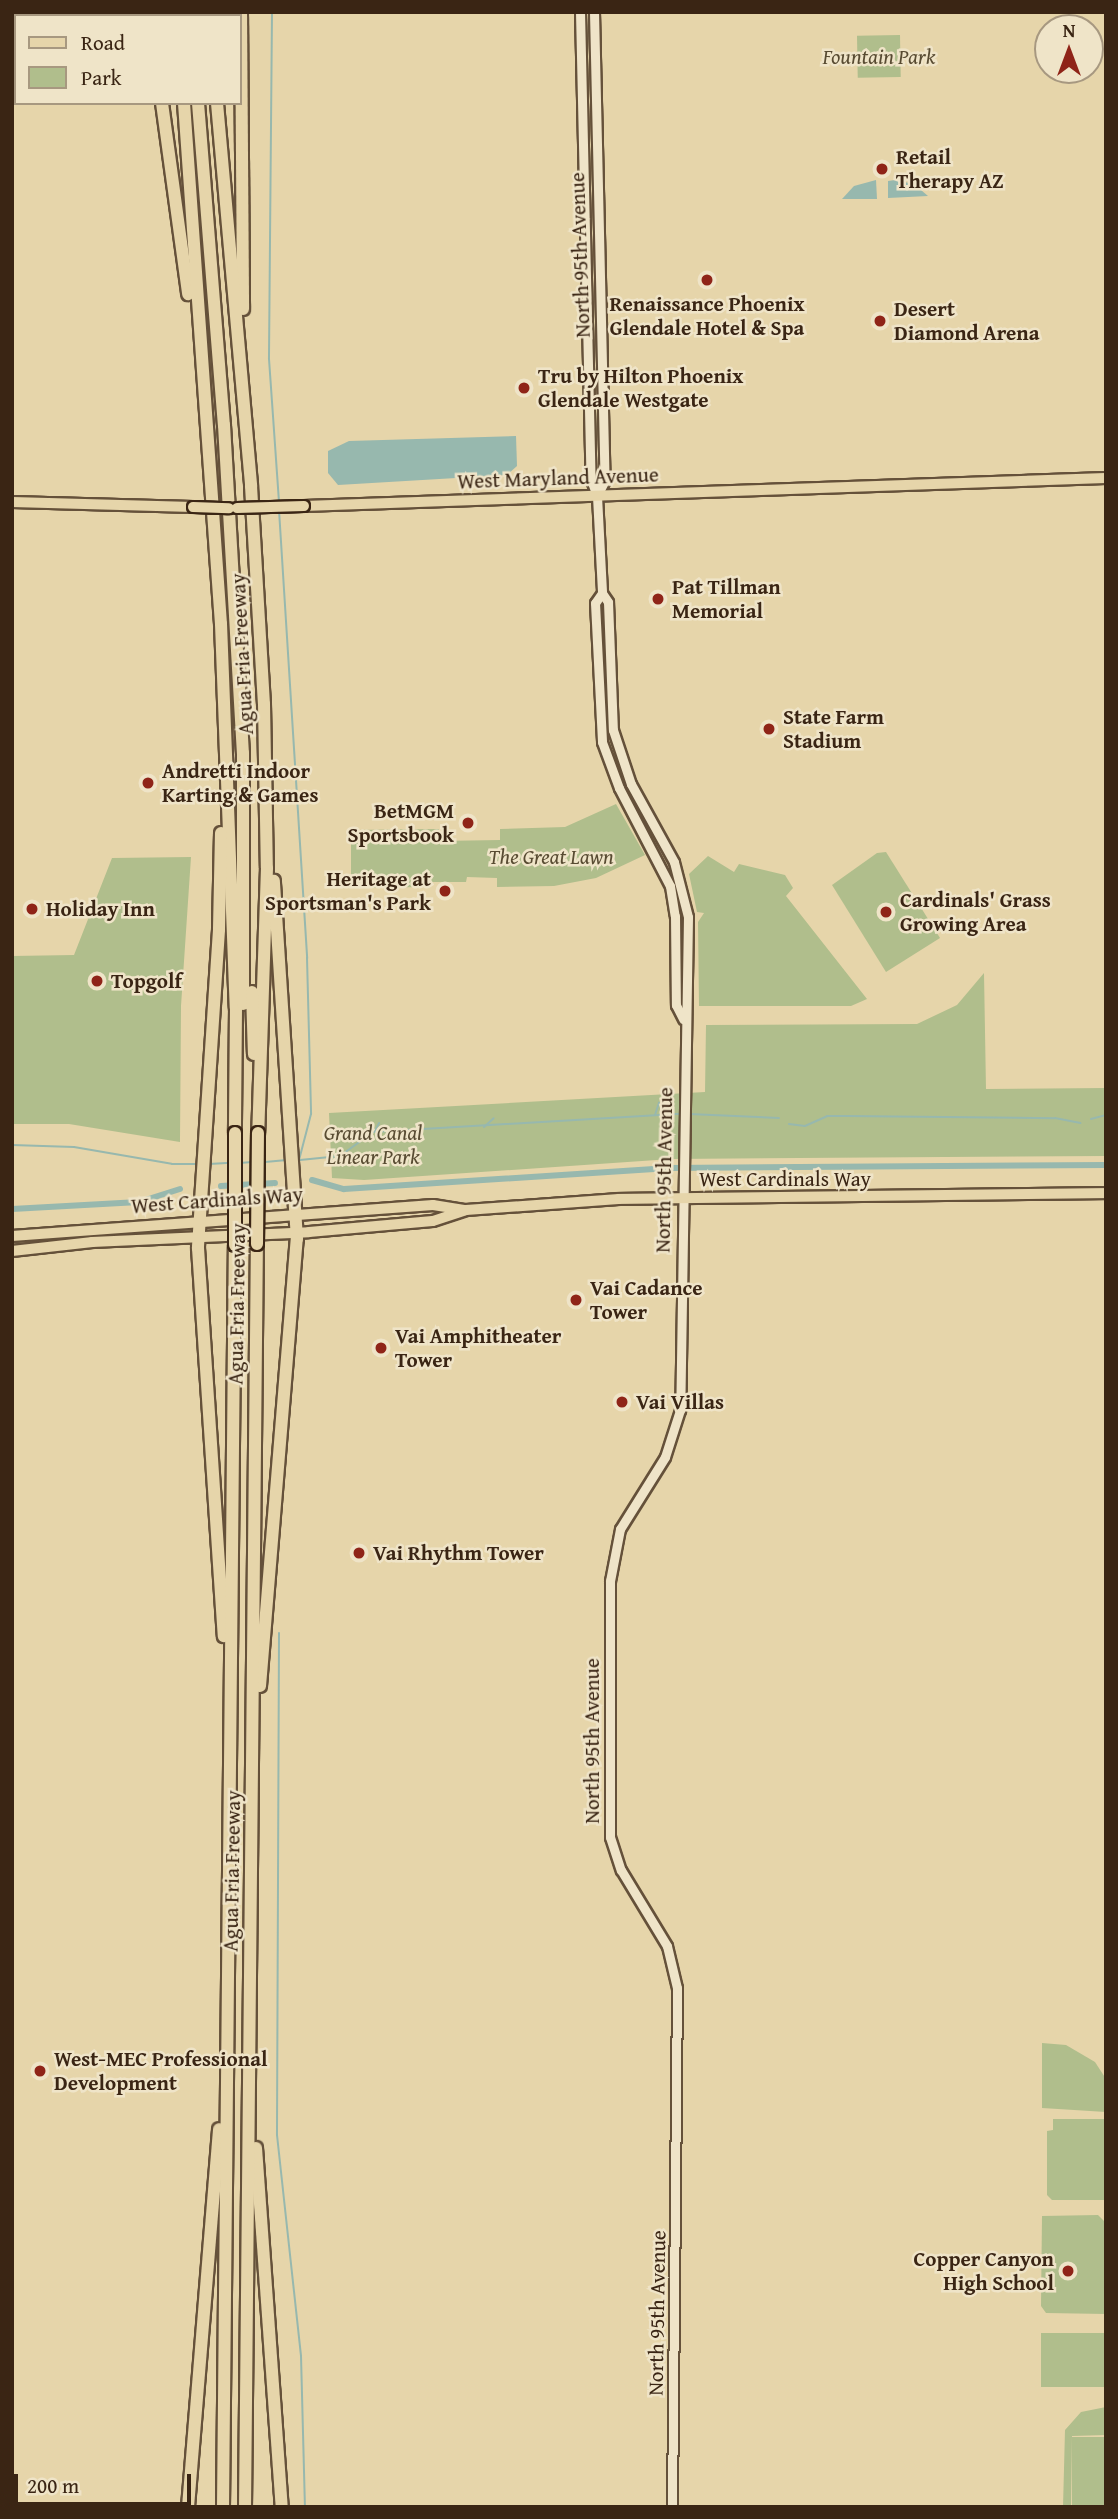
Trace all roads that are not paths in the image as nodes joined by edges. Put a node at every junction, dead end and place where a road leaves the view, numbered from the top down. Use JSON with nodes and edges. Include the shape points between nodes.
{"nodes":[{"id":1,"x":580,"y":12,"type":"edge"},
{"id":2,"x":594,"y":12,"type":"edge"},
{"id":3,"x":162,"y":105,"type":"edge"},
{"id":4,"x":184,"y":105,"type":"edge"},
{"id":5,"x":198,"y":105,"type":"edge"},
{"id":6,"x":205,"y":105,"type":"edge"},
{"id":7,"x":217,"y":105,"type":"edge"},
{"id":8,"x":241,"y":105,"type":"edge"},
{"id":9,"x":201,"y":363,"type":"junction"},
{"id":10,"x":223,"y":371,"type":"junction"},
{"id":11,"x":243,"y":387,"type":"junction"},
{"id":12,"x":1106,"y":478,"type":"edge"},
{"id":13,"x":597,"y":496,"type":"junction"},
{"id":14,"x":12,"y":502,"type":"edge"},
{"id":15,"x":233,"y":508,"type":"junction"},
{"id":16,"x":601,"y":593,"type":"junction"},
{"id":17,"x":238,"y":603,"type":"junction"},
{"id":18,"x":226,"y":756,"type":"junction"},
{"id":19,"x":265,"y":756,"type":"junction"},
{"id":20,"x":674,"y":862,"type":"junction"},
{"id":21,"x":663,"y":866,"type":"junction"},
{"id":22,"x":683,"y":1019,"type":"junction"},
{"id":23,"x":259,"y":1085,"type":"junction"},
{"id":24,"x":236,"y":1086,"type":"junction"},
{"id":25,"x":1106,"y":1193,"type":"edge"},
{"id":26,"x":682,"y":1199,"type":"junction"},
{"id":27,"x":466,"y":1210,"type":"junction"},
{"id":28,"x":199,"y":1213,"type":"junction"},
{"id":29,"x":296,"y":1214,"type":"junction"},
{"id":30,"x":296,"y":1232,"type":"junction"},
{"id":31,"x":12,"y":1236,"type":"edge"},
{"id":32,"x":198,"y":1237,"type":"junction"},
{"id":33,"x":12,"y":1251,"type":"edge"},
{"id":34,"x":230,"y":1753,"type":"junction"},
{"id":35,"x":253,"y":1753,"type":"junction"},
{"id":36,"x":228,"y":2042,"type":"junction"},
{"id":37,"x":250,"y":2042,"type":"junction"},
{"id":38,"x":188,"y":2507,"type":"edge"},
{"id":39,"x":223,"y":2507,"type":"edge"},
{"id":40,"x":246,"y":2507,"type":"edge"},
{"id":41,"x":282,"y":2507,"type":"edge"},
{"id":42,"x":672,"y":2507,"type":"edge"}],
"edges":[{"from":1,"to":13,"type":"street","name":"North 95th Avenue","via":[[590,480]]},
{"from":2,"to":13,"type":"street","name":"North 95th Avenue","via":[[604,481]]},
{"from":3,"to":9,"type":"highway","via":[[193,336]]},
{"from":4,"to":9,"type":"highway","name":"Agua Fria Freeway"},
{"from":5,"to":10,"type":"highway"},
{"from":6,"to":10,"type":"highway"},
{"from":7,"to":11,"type":"highway","name":"Agua Fria Freeway"},
{"from":8,"to":11,"type":"highway"},
{"from":9,"to":18,"type":"highway","name":"Agua Fria Freeway","via":[[220,597]]},
{"from":10,"to":15,"type":"highway"},
{"from":11,"to":19,"type":"highway","name":"Agua Fria Freeway"},
{"from":12,"to":13,"type":"main road","name":"West Maryland Avenue"},
{"from":13,"to":15,"type":"main road","name":"West Maryland Avenue","bridge":true},
{"from":13,"to":16,"type":"street","name":"North 95th Avenue"},
{"from":14,"to":15,"type":"main road","name":"West Maryland Avenue","bridge":true},
{"from":15,"to":17,"type":"highway"},
{"from":16,"to":20,"type":"street","name":"North 95th Avenue","via":[[608,602],[615,740],[631,784]]},
{"from":16,"to":21,"type":"street","name":"North 95th Avenue","via":[[595,603],[602,742],[619,788]]},
{"from":17,"to":23,"type":"highway","via":[[251,844],[251,1038]]},
{"from":17,"to":24,"type":"highway","via":[[245,954],[243,1038]]},
{"from":18,"to":24,"type":"highway","name":"Agua Fria Freeway"},
{"from":18,"to":28,"type":"highway","via":[[220,784],[219,930]]},
{"from":19,"to":23,"type":"highway","name":"Agua Fria Freeway","via":[[267,881]]},
{"from":19,"to":29,"type":"highway","via":[[271,781]]},
{"from":20,"to":21,"type":"street"},
{"from":20,"to":22,"type":"street","name":"North 95th Avenue","via":[[688,917],[688,1005]]},
{"from":21,"to":22,"type":"street","name":"North 95th Avenue","via":[[674,906],[676,1005]]},
{"from":22,"to":26,"type":"street","name":"North 95th Avenue"},
{"from":23,"to":35,"type":"highway","name":"Agua Fria Freeway","bridge":true},
{"from":24,"to":34,"type":"highway","name":"Agua Fria Freeway","bridge":true},
{"from":25,"to":26,"type":"main road","name":"West Cardinals Way"},
{"from":26,"to":27,"type":"main road","name":"West Cardinals Way"},
{"from":26,"to":42,"type":"street","name":"North 95th Avenue","via":[[678,1419],[664,1457],[625,1517],[611,1560],[608,1816],[621,1870],[667,1946],[677,1988]]},
{"from":27,"to":29,"type":"main road","name":"West Cardinals Way","via":[[433,1205]]},
{"from":27,"to":30,"type":"main road","name":"West Cardinals Way","via":[[433,1220]]},
{"from":28,"to":29,"type":"main road","name":"West Cardinals Way"},
{"from":28,"to":31,"type":"main road","name":"West Cardinals Way"},
{"from":28,"to":32,"type":"highway"},
{"from":29,"to":30,"type":"highway"},
{"from":30,"to":32,"type":"main road","name":"West Cardinals Way"},
{"from":30,"to":35,"type":"highway"},
{"from":32,"to":33,"type":"main road","name":"West Cardinals Way"},
{"from":32,"to":34,"type":"highway"},
{"from":34,"to":36,"type":"highway","name":"Agua Fria Freeway"},
{"from":35,"to":37,"type":"highway","name":"Agua Fria Freeway"},
{"from":36,"to":38,"type":"highway"},
{"from":36,"to":39,"type":"highway","name":"Agua Fria Freeway"},
{"from":37,"to":40,"type":"highway","name":"Agua Fria Freeway"},
{"from":37,"to":41,"type":"highway"}]}
